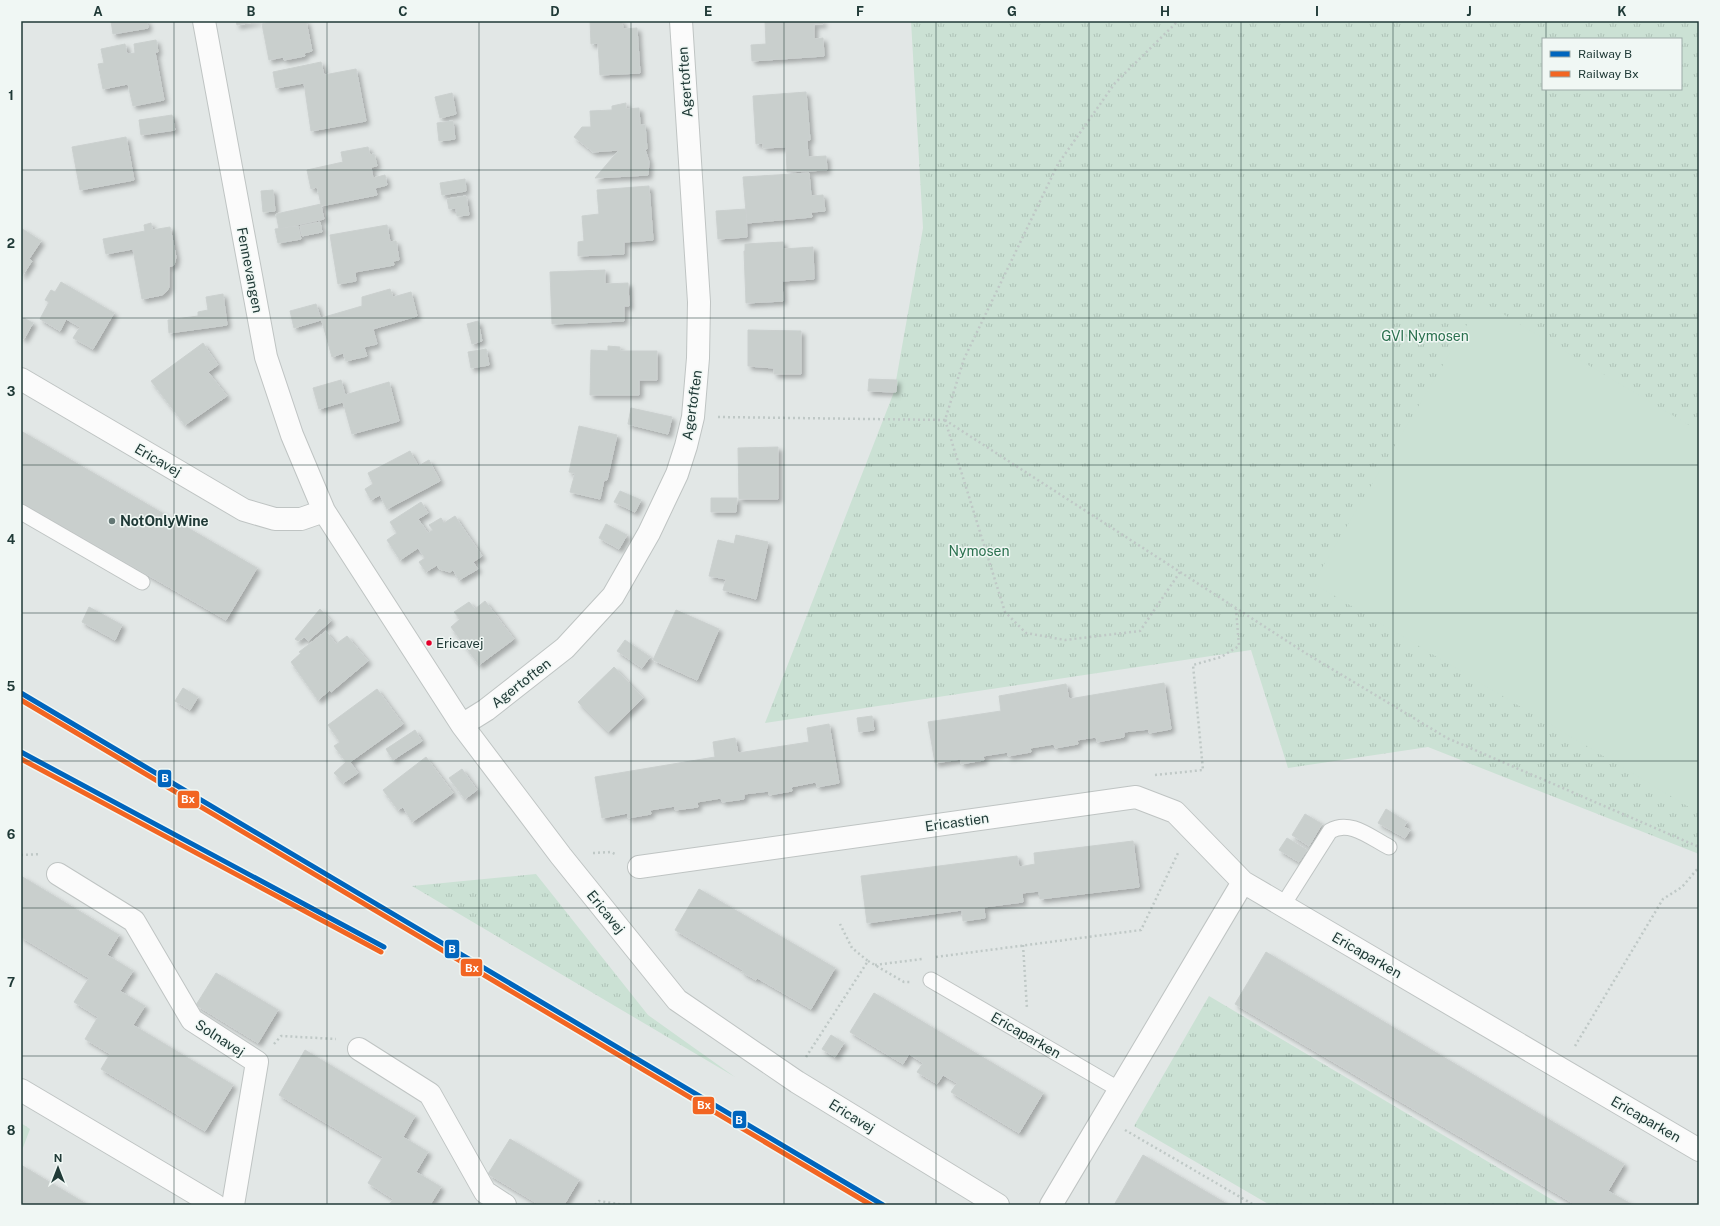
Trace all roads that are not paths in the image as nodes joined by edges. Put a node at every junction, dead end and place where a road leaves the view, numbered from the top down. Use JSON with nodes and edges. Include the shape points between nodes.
{"nodes":[{"id":1,"x":204,"y":21,"type":"edge"},
{"id":2,"x":681,"y":21,"type":"edge"},
{"id":3,"x":21,"y":379,"type":"edge"},
{"id":4,"x":324,"y":511,"type":"junction"},
{"id":5,"x":21,"y":512,"type":"edge"},
{"id":6,"x":142,"y":582,"type":"dead end"},
{"id":7,"x":462,"y":725,"type":"junction"},
{"id":8,"x":1389,"y":847,"type":"dead end"},
{"id":9,"x":639,"y":867,"type":"road end"},
{"id":10,"x":58,"y":874,"type":"dead end"},
{"id":11,"x":1243,"y":882,"type":"junction"},
{"id":12,"x":1283,"y":905,"type":"junction"},
{"id":13,"x":932,"y":980,"type":"road end"},
{"id":14,"x":359,"y":1049,"type":"road end"},
{"id":15,"x":21,"y":1090,"type":"edge"},
{"id":16,"x":1120,"y":1090,"type":"junction"},
{"id":17,"x":1699,"y":1150,"type":"edge"},
{"id":18,"x":215,"y":1205,"type":"edge"},
{"id":19,"x":233,"y":1205,"type":"edge"},
{"id":20,"x":505,"y":1205,"type":"edge"},
{"id":21,"x":998,"y":1205,"type":"edge"},
{"id":22,"x":1051,"y":1205,"type":"edge"}],
"edges":[{"from":1,"to":4,"type":"street","name":"Fennevangen","via":[[266,357],[292,435]]},
{"from":2,"to":7,"type":"street","name":"Agertoften","via":[[699,302],[693,417],[686,446],[677,474],[649,533],[613,596],[565,648],[486,710]]},
{"from":3,"to":4,"type":"street","name":"Ericavej","via":[[244,510],[274,519],[301,519]]},
{"from":4,"to":7,"type":"street","name":"Ericavej"},
{"from":5,"to":6,"type":"lane"},
{"from":7,"to":21,"type":"street","name":"Ericavej","via":[[561,856],[677,1000],[792,1079]]},
{"from":8,"to":12,"type":"lane","via":[[1351,827],[1337,826],[1330,831]]},
{"from":9,"to":11,"type":"street","name":"Ericastien","via":[[1136,797],[1175,812]]},
{"from":10,"to":19,"type":"street","name":"Solnavej","via":[[134,921],[192,1020],[257,1062]]},
{"from":11,"to":12,"type":"street","name":"Ericaparken"},
{"from":11,"to":16,"type":"street"},
{"from":12,"to":17,"type":"street","name":"Ericaparken"},
{"from":13,"to":16,"type":"lane","name":"Ericaparken"},
{"from":14,"to":20,"type":"street","via":[[430,1094],[485,1192]]},
{"from":15,"to":18,"type":"street"},
{"from":16,"to":22,"type":"street"}]}
